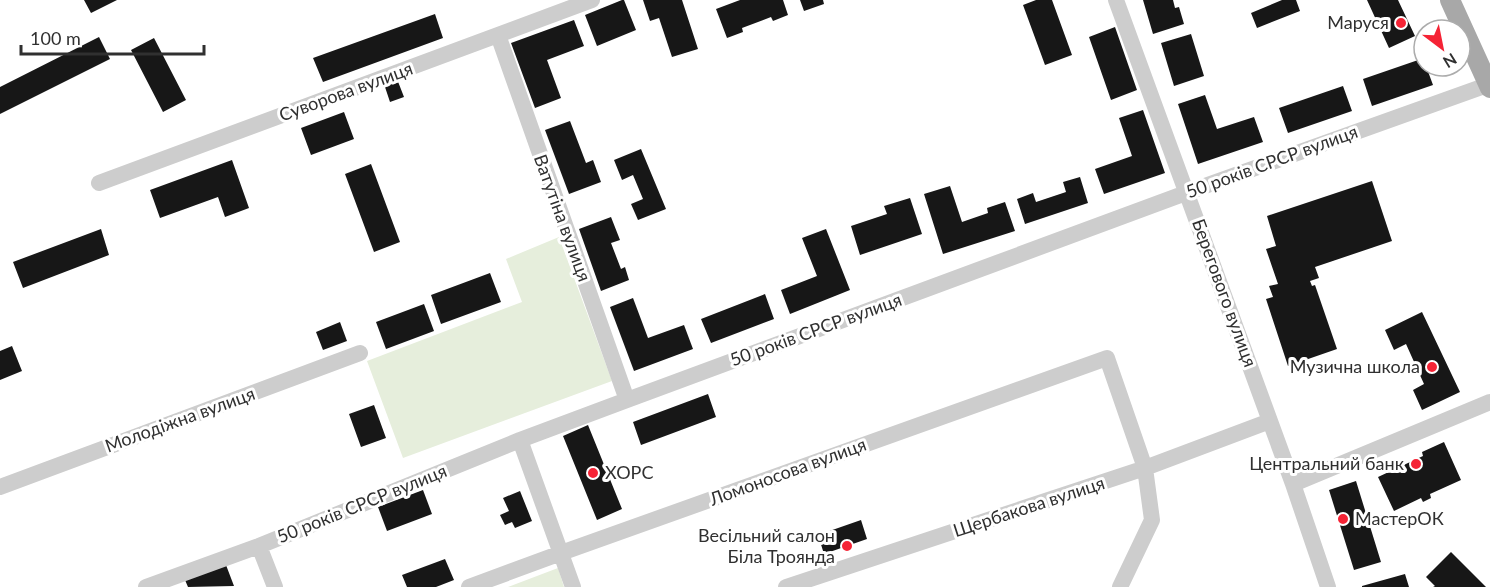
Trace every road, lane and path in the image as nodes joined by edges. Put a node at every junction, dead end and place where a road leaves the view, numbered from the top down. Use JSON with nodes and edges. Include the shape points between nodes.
{"nodes":[{"id":1,"x":592,"y":0,"type":"edge"},
{"id":2,"x":1116,"y":0,"type":"edge"},
{"id":3,"x":1450,"y":0,"type":"edge"},
{"id":4,"x":498,"y":35,"type":"junction"},
{"id":5,"x":1489,"y":85,"type":"edge"},
{"id":6,"x":99,"y":183,"type":"dead end"},
{"id":7,"x":1187,"y":193,"type":"junction"},
{"id":8,"x":360,"y":353,"type":"dead end"},
{"id":9,"x":627,"y":400,"type":"junction"},
{"id":10,"x":1490,"y":402,"type":"edge"},
{"id":11,"x":1270,"y":421,"type":"junction"},
{"id":12,"x":520,"y":440,"type":"junction"},
{"id":13,"x":1145,"y":468,"type":"junction"},
{"id":14,"x":1293,"y":484,"type":"junction"},
{"id":15,"x":0,"y":487,"type":"edge"},
{"id":16,"x":259,"y":546,"type":"junction"},
{"id":17,"x":561,"y":553,"type":"junction"},
{"id":18,"x":146,"y":587,"type":"edge"},
{"id":19,"x":275,"y":587,"type":"edge"},
{"id":20,"x":469,"y":587,"type":"edge"},
{"id":21,"x":573,"y":587,"type":"edge"},
{"id":22,"x":786,"y":587,"type":"edge"},
{"id":23,"x":1120,"y":587,"type":"edge"},
{"id":24,"x":1328,"y":587,"type":"edge"}],
"edges":[{"from":1,"to":4,"type":"street","name":"Суворова вулиця"},
{"from":2,"to":7,"type":"street","name":"Берегового вулиця"},
{"from":3,"to":5,"type":"main road"},
{"from":4,"to":6,"type":"street","name":"Суворова вулиця"},
{"from":4,"to":9,"type":"street","name":"Ватутіна вулиця"},
{"from":5,"to":7,"type":"street","name":"50 років СРСР вулиця"},
{"from":7,"to":9,"type":"street","name":"50 років СРСР вулиця"},
{"from":7,"to":11,"type":"street","name":"Берегового вулиця"},
{"from":8,"to":15,"type":"street","name":"Молодіжна вулиця"},
{"from":9,"to":12,"type":"street","name":"50 років СРСР вулиця"},
{"from":10,"to":14,"type":"street"},
{"from":11,"to":13,"type":"street","name":"Щербакова вулиця"},
{"from":11,"to":14,"type":"street","name":"Берегового вулиця"},
{"from":12,"to":16,"type":"street","name":"50 років СРСР вулиця"},
{"from":12,"to":17,"type":"street"},
{"from":13,"to":17,"type":"street","name":"Ломоносова вулиця","via":[[1107,358]]},
{"from":13,"to":22,"type":"street","name":"Щербакова вулиця"},
{"from":13,"to":23,"type":"street","via":[[1152,520]]},
{"from":14,"to":24,"type":"street","name":"Берегового вулиця"},
{"from":16,"to":18,"type":"street","name":"50 років СРСР вулиця"},
{"from":16,"to":19,"type":"street"},
{"from":17,"to":20,"type":"street","name":"Ломоносова вулиця"},
{"from":17,"to":21,"type":"street"}]}
